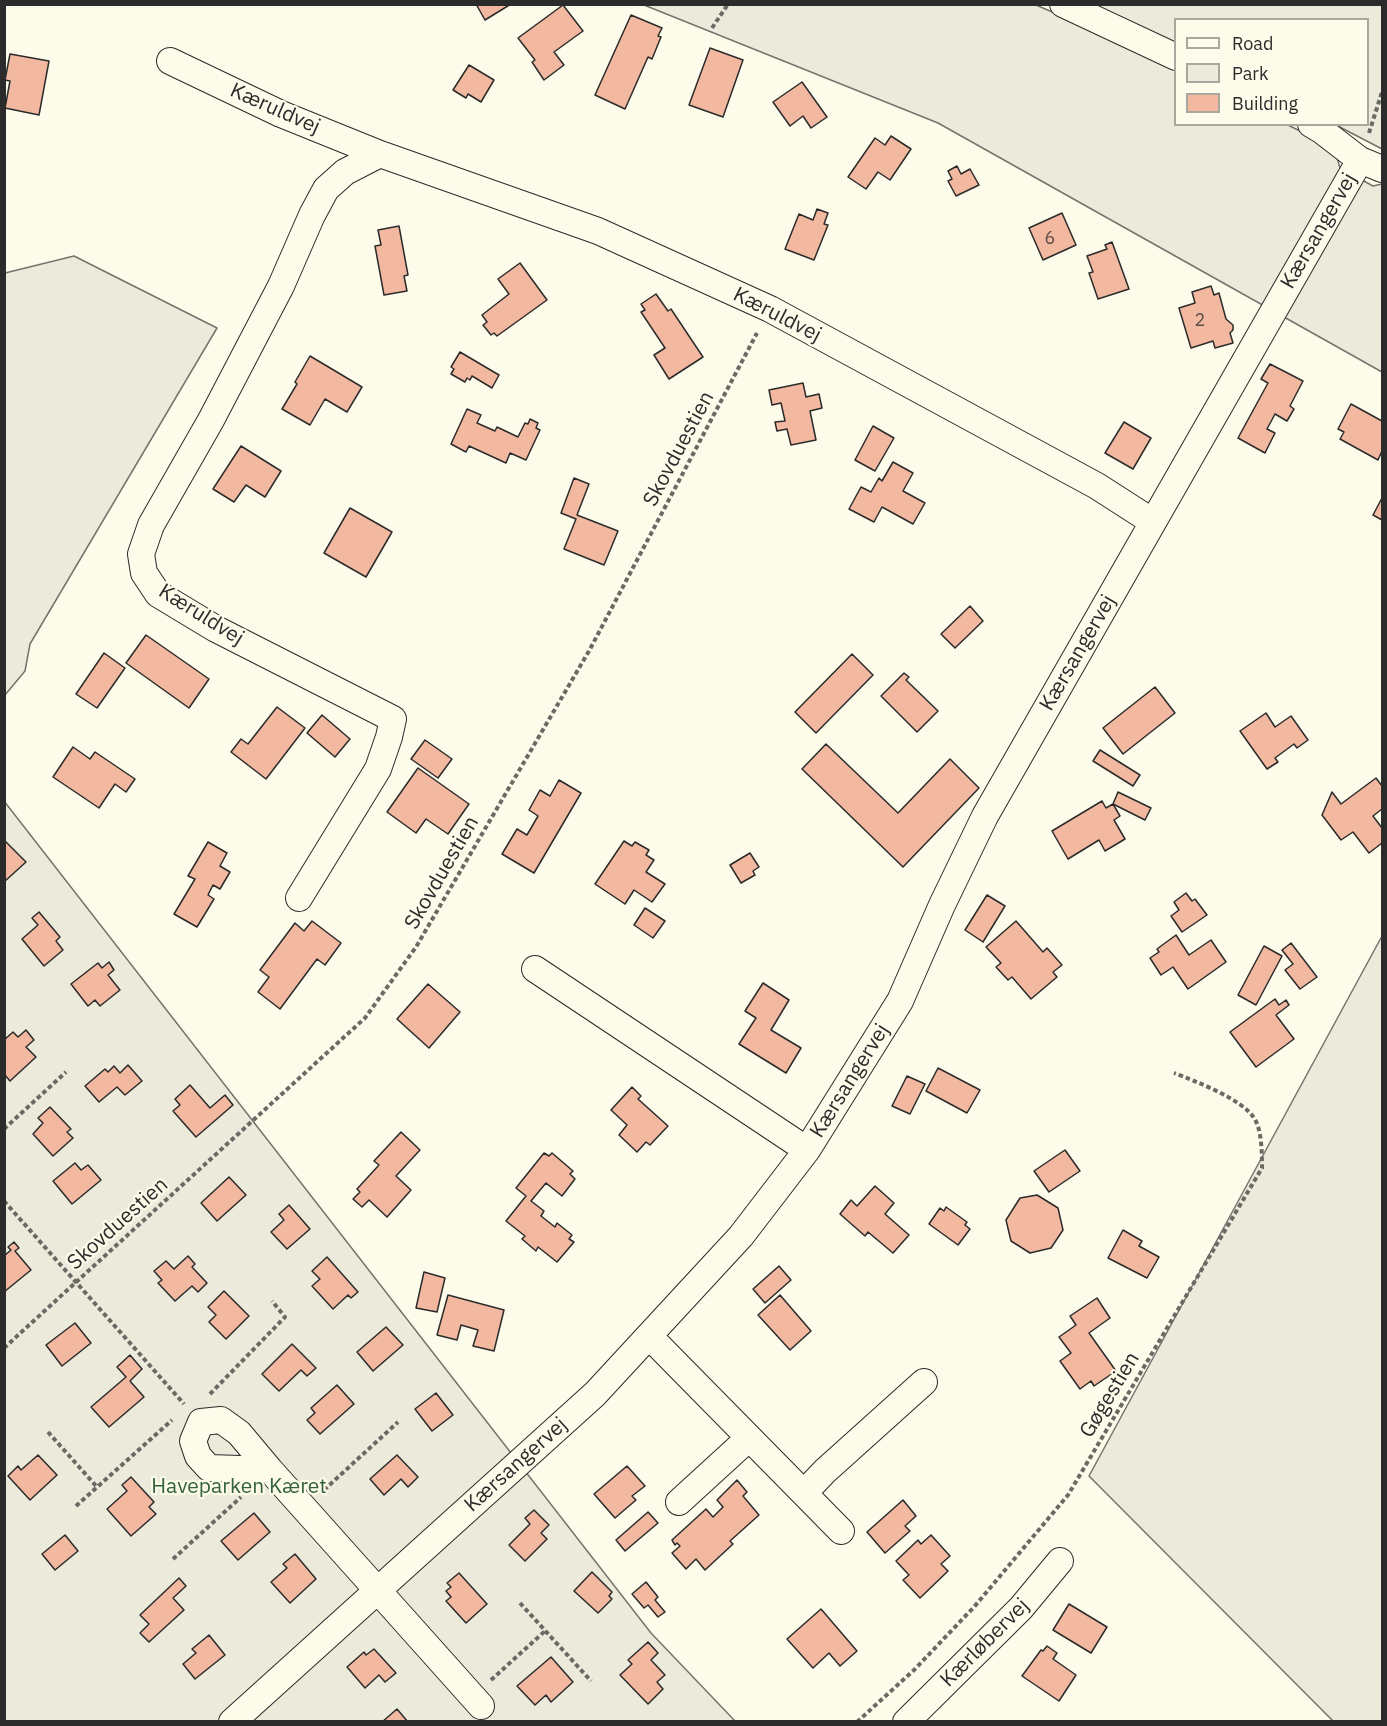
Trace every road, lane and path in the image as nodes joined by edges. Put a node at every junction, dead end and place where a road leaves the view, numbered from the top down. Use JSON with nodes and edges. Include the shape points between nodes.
{"nodes":[{"id":1,"x":728,"y":4,"type":"edge"},
{"id":2,"x":1063,"y":4,"type":"edge"},
{"id":3,"x":712,"y":28,"type":"dead end"},
{"id":4,"x":1174,"y":56,"type":"edge"},
{"id":5,"x":170,"y":61,"type":"dead end"},
{"id":6,"x":1383,"y":92,"type":"edge"},
{"id":7,"x":1315,"y":126,"type":"edge"},
{"id":8,"x":380,"y":154,"type":"junction"},
{"id":9,"x":1371,"y":164,"type":"edge"},
{"id":10,"x":770,"y":309,"type":"junction"},
{"id":11,"x":1153,"y":522,"type":"junction"},
{"id":12,"x":298,"y":898,"type":"dead end"},
{"id":13,"x":535,"y":969,"type":"dead end"},
{"id":14,"x":66,"y":1072,"type":"dead end"},
{"id":15,"x":1174,"y":1073,"type":"dead end"},
{"id":16,"x":4,"y":1129,"type":"edge"},
{"id":17,"x":807,"y":1150,"type":"junction"},
{"id":18,"x":4,"y":1201,"type":"edge"},
{"id":19,"x":77,"y":1282,"type":"junction"},
{"id":20,"x":272,"y":1301,"type":"dead end"},
{"id":21,"x":650,"y":1336,"type":"junction"},
{"id":22,"x":4,"y":1348,"type":"edge"},
{"id":23,"x":924,"y":1382,"type":"dead end"},
{"id":24,"x":193,"y":1414,"type":"junction"},
{"id":25,"x":398,"y":1422,"type":"dead end"},
{"id":26,"x":48,"y":1432,"type":"dead end"},
{"id":27,"x":749,"y":1438,"type":"junction"},
{"id":28,"x":270,"y":1470,"type":"junction"},
{"id":29,"x":97,"y":1487,"type":"junction"},
{"id":30,"x":804,"y":1493,"type":"junction"},
{"id":31,"x":679,"y":1502,"type":"dead end"},
{"id":32,"x":76,"y":1506,"type":"dead end"},
{"id":33,"x":305,"y":1508,"type":"junction"},
{"id":34,"x":841,"y":1531,"type":"dead end"},
{"id":35,"x":173,"y":1559,"type":"dead end"},
{"id":36,"x":1060,"y":1561,"type":"dead end"},
{"id":37,"x":378,"y":1590,"type":"junction"},
{"id":38,"x":520,"y":1603,"type":"dead end"},
{"id":39,"x":545,"y":1631,"type":"junction"},
{"id":40,"x":591,"y":1681,"type":"dead end"},
{"id":41,"x":477,"y":1701,"type":"joint"},
{"id":42,"x":232,"y":1722,"type":"edge"},
{"id":43,"x":857,"y":1722,"type":"edge"},
{"id":44,"x":906,"y":1722,"type":"edge"}],
"edges":[{"from":1,"to":3,"type":"path"},
{"from":2,"to":4,"type":"street"},
{"from":5,"to":8,"type":"street","name":"Kæruldvej","via":[[281,114]]},
{"from":6,"to":9,"type":"path"},
{"from":7,"to":9,"type":"street"},
{"from":8,"to":10,"type":"street","name":"Kæruldvej","via":[[598,231]]},
{"from":8,"to":12,"type":"street","name":"Kæruldvej","via":[[345,172],[326,189],[281,286],[151,525],[141,554],[144,573],[158,594],[216,629],[393,719],[378,769]]},
{"from":9,"to":11,"type":"street","name":"Kærsangervej"},
{"from":10,"to":11,"type":"street","name":"Kæruldvej","via":[[1097,486]]},
{"from":10,"to":19,"type":"path","name":"Skovduestien","via":[[589,651],[416,947],[365,1018]]},
{"from":11,"to":17,"type":"street","name":"Kærsangervej","via":[[985,816],[900,1001]]},
{"from":13,"to":17,"type":"street","name":"Kærsangervej"},
{"from":14,"to":16,"type":"path"},
{"from":15,"to":43,"type":"path","name":"Gøgestien","via":[[1239,1104],[1255,1118],[1262,1168],[1068,1495],[974,1607]]},
{"from":17,"to":21,"type":"street","name":"Kærsangervej","via":[[741,1236]]},
{"from":18,"to":19,"type":"path"},
{"from":19,"to":22,"type":"path","name":"Skovduestien"},
{"from":19,"to":24,"type":"path"},
{"from":20,"to":24,"type":"path","via":[[285,1317]]},
{"from":21,"to":27,"type":"street"},
{"from":21,"to":37,"type":"street","name":"Kærsangervej","via":[[595,1394]]},
{"from":23,"to":30,"type":"street"},
{"from":24,"to":28,"type":"street","via":[[220,1420],[239,1433]]},
{"from":24,"to":28,"type":"street","via":[[193,1441],[198,1456],[209,1468]]},
{"from":24,"to":29,"type":"path"},
{"from":25,"to":33,"type":"path"},
{"from":26,"to":29,"type":"path"},
{"from":27,"to":30,"type":"street"},
{"from":27,"to":31,"type":"street"},
{"from":28,"to":33,"type":"street"},
{"from":28,"to":35,"type":"path"},
{"from":29,"to":32,"type":"path"},
{"from":30,"to":34,"type":"street"},
{"from":33,"to":37,"type":"street"},
{"from":36,"to":44,"type":"street","name":"Kærløbervej","via":[[1021,1608]]},
{"from":37,"to":41,"type":"street"},
{"from":37,"to":42,"type":"street","name":"Kærsangervej"},
{"from":38,"to":39,"type":"path"},
{"from":39,"to":40,"type":"path"},
{"from":39,"to":41,"type":"path"}]}
